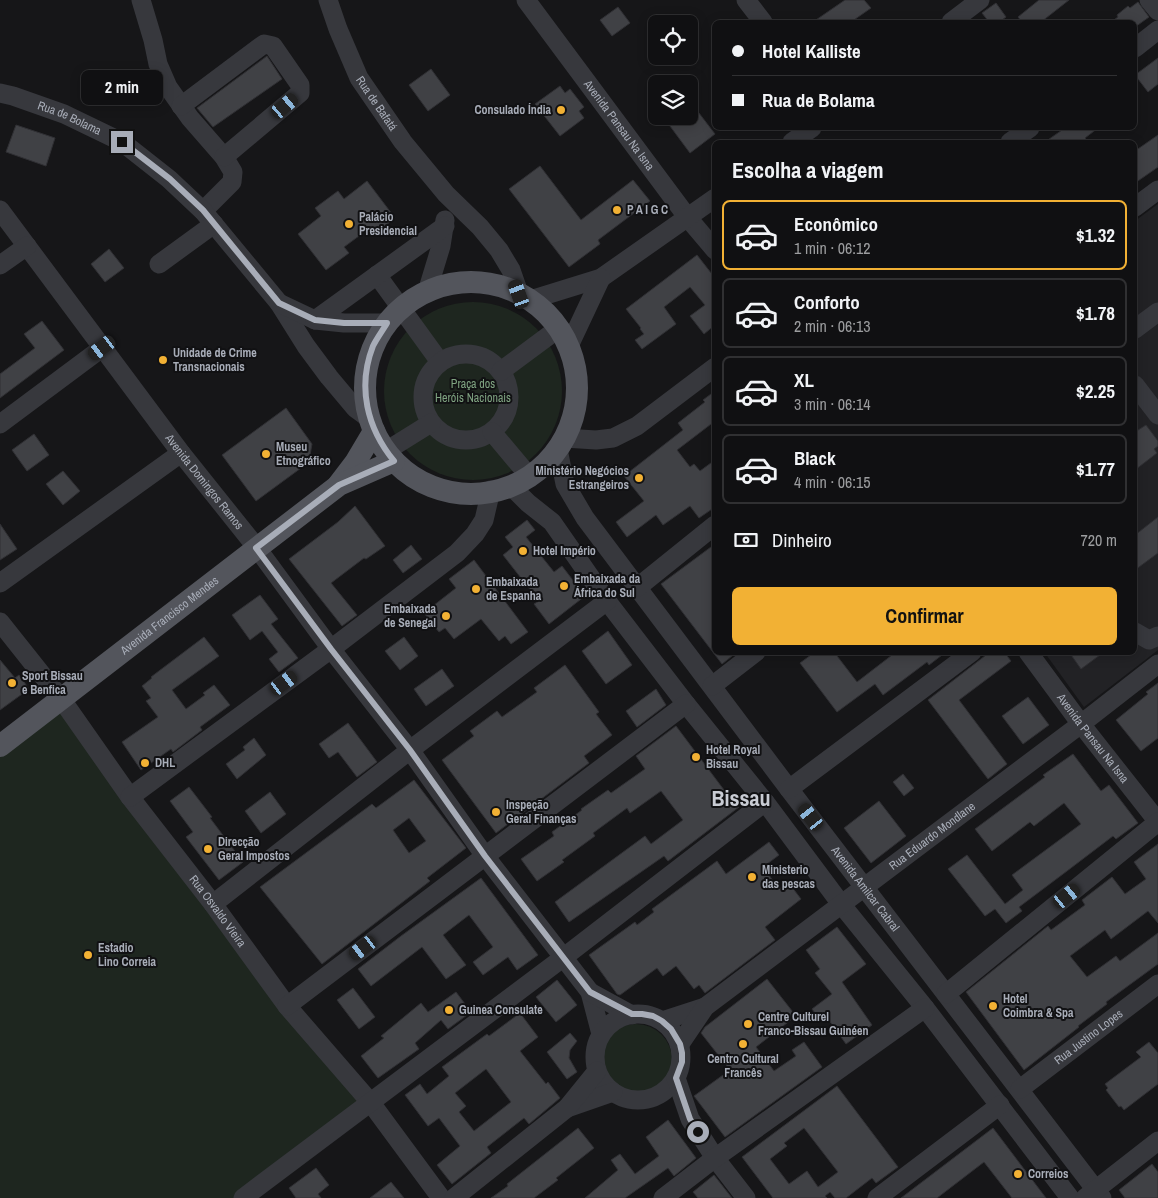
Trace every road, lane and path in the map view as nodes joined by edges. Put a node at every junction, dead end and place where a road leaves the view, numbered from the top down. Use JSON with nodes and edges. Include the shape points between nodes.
{"nodes":[{"id":1,"x":141,"y":0,"type":"edge"},
{"id":2,"x":328,"y":0,"type":"edge"},
{"id":3,"x":526,"y":0,"type":"edge"},
{"id":4,"x":746,"y":0,"type":"edge"},
{"id":5,"x":980,"y":0,"type":"edge"},
{"id":6,"x":1149,"y":0,"type":"edge"},
{"id":7,"x":1158,"y":11,"type":"edge"},
{"id":8,"x":761,"y":20,"type":"edge"},
{"id":9,"x":954,"y":20,"type":"edge"},
{"id":10,"x":1158,"y":30,"type":"edge"},
{"id":11,"x":1137,"y":46,"type":"edge"},
{"id":12,"x":0,"y":93,"type":"edge"},
{"id":13,"x":181,"y":106,"type":"junction"},
{"id":14,"x":809,"y":130,"type":"edge"},
{"id":15,"x":1027,"y":130,"type":"edge"},
{"id":16,"x":795,"y":140,"type":"edge"},
{"id":17,"x":1013,"y":140,"type":"edge"},
{"id":18,"x":224,"y":157,"type":"junction"},
{"id":19,"x":1158,"y":190,"type":"edge"},
{"id":20,"x":446,"y":194,"type":"junction"},
{"id":21,"x":712,"y":200,"type":"edge"},
{"id":22,"x":1137,"y":206,"type":"edge"},
{"id":23,"x":0,"y":210,"type":"edge"},
{"id":24,"x":208,"y":217,"type":"junction"},
{"id":25,"x":688,"y":218,"type":"junction"},
{"id":26,"x":445,"y":226,"type":"junction"},
{"id":27,"x":27,"y":246,"type":"junction"},
{"id":28,"x":712,"y":246,"type":"edge"},
{"id":29,"x":159,"y":264,"type":"dead end"},
{"id":30,"x":0,"y":265,"type":"edge"},
{"id":31,"x":377,"y":275,"type":"junction"},
{"id":32,"x":601,"y":278,"type":"junction"},
{"id":33,"x":427,"y":292,"type":"junction"},
{"id":34,"x":525,"y":297,"type":"junction"},
{"id":35,"x":279,"y":303,"type":"junction"},
{"id":36,"x":1158,"y":312,"type":"edge"},
{"id":37,"x":394,"y":315,"type":"junction"},
{"id":38,"x":315,"y":320,"type":"junction"},
{"id":39,"x":1137,"y":328,"type":"edge"},
{"id":40,"x":564,"y":337,"type":"junction"},
{"id":41,"x":102,"y":348,"type":"junction"},
{"id":42,"x":440,"y":362,"type":"junction"},
{"id":43,"x":712,"y":369,"type":"edge"},
{"id":44,"x":501,"y":371,"type":"junction"},
{"id":45,"x":1137,"y":388,"type":"edge"},
{"id":46,"x":1158,"y":415,"type":"edge"},
{"id":47,"x":431,"y":423,"type":"junction"},
{"id":48,"x":0,"y":424,"type":"edge"},
{"id":49,"x":372,"y":425,"type":"junction"},
{"id":50,"x":492,"y":432,"type":"junction"},
{"id":51,"x":561,"y":443,"type":"junction"},
{"id":52,"x":181,"y":453,"type":"junction"},
{"id":53,"x":390,"y":456,"type":"junction"},
{"id":54,"x":510,"y":484,"type":"junction"},
{"id":55,"x":339,"y":485,"type":"junction"},
{"id":56,"x":712,"y":527,"type":"edge"},
{"id":57,"x":256,"y":548,"type":"junction"},
{"id":58,"x":0,"y":583,"type":"edge"},
{"id":59,"x":638,"y":587,"type":"junction"},
{"id":60,"x":606,"y":601,"type":"junction"},
{"id":61,"x":0,"y":622,"type":"edge"},
{"id":62,"x":1137,"y":633,"type":"edge"},
{"id":63,"x":1158,"y":636,"type":"edge"},
{"id":64,"x":331,"y":649,"type":"junction"},
{"id":65,"x":752,"y":655,"type":"edge"},
{"id":66,"x":968,"y":655,"type":"edge"},
{"id":67,"x":1030,"y":655,"type":"edge"},
{"id":68,"x":1158,"y":664,"type":"edge"},
{"id":69,"x":712,"y":686,"type":"junction"},
{"id":70,"x":62,"y":700,"type":"junction"},
{"id":71,"x":686,"y":704,"type":"junction"},
{"id":72,"x":1081,"y":724,"type":"junction"},
{"id":73,"x":0,"y":746,"type":"edge"},
{"id":74,"x":410,"y":750,"type":"junction"},
{"id":75,"x":790,"y":789,"type":"junction"},
{"id":76,"x":130,"y":797,"type":"junction"},
{"id":77,"x":765,"y":802,"type":"junction"},
{"id":78,"x":1158,"y":822,"type":"edge"},
{"id":79,"x":485,"y":856,"type":"junction"},
{"id":80,"x":866,"y":887,"type":"junction"},
{"id":81,"x":213,"y":904,"type":"junction"},
{"id":82,"x":841,"y":904,"type":"junction"},
{"id":83,"x":564,"y":957,"type":"junction"},
{"id":84,"x":1158,"y":984,"type":"edge"},
{"id":85,"x":590,"y":992,"type":"junction"},
{"id":86,"x":946,"y":994,"type":"junction"},
{"id":87,"x":287,"y":1006,"type":"junction"},
{"id":88,"x":705,"y":1007,"type":"junction"},
{"id":89,"x":925,"y":1008,"type":"junction"},
{"id":90,"x":632,"y":1014,"type":"junction"},
{"id":91,"x":662,"y":1021,"type":"junction"},
{"id":92,"x":601,"y":1034,"type":"junction"},
{"id":93,"x":680,"y":1044,"type":"junction"},
{"id":94,"x":597,"y":1071,"type":"junction"},
{"id":95,"x":676,"y":1078,"type":"junction"},
{"id":96,"x":1020,"y":1089,"type":"junction"},
{"id":97,"x":613,"y":1092,"type":"junction"},
{"id":98,"x":654,"y":1097,"type":"junction"},
{"id":99,"x":371,"y":1103,"type":"junction"},
{"id":100,"x":1000,"y":1105,"type":"junction"},
{"id":101,"x":567,"y":1108,"type":"junction"},
{"id":102,"x":690,"y":1119,"type":"junction"},
{"id":103,"x":1158,"y":1141,"type":"edge"},
{"id":104,"x":715,"y":1158,"type":"junction"},
{"id":105,"x":1094,"y":1195,"type":"edge"},
{"id":106,"x":243,"y":1198,"type":"edge"},
{"id":107,"x":441,"y":1198,"type":"edge"},
{"id":108,"x":454,"y":1198,"type":"edge"},
{"id":109,"x":663,"y":1198,"type":"edge"},
{"id":110,"x":746,"y":1198,"type":"edge"},
{"id":111,"x":877,"y":1198,"type":"edge"},
{"id":112,"x":1070,"y":1198,"type":"edge"}],
"edges":[{"from":1,"to":13,"type":"street","via":[[158,64]]},
{"from":2,"to":20,"type":"street","name":"Rua de Bafatá","via":[[359,78],[403,142]]},
{"from":3,"to":25,"type":"street","name":"Avenida Pansau Na Isna"},
{"from":4,"to":8,"type":"street"},
{"from":5,"to":9,"type":"street"},
{"from":6,"to":7,"type":"street"},
{"from":10,"to":11,"type":"street"},
{"from":12,"to":24,"type":"street","name":"Rua de Bolama","via":[[64,114],[122,142],[170,179]]},
{"from":13,"to":18,"type":"street"},
{"from":13,"to":18,"type":"street","via":[[264,44],[273,46],[300,85],[300,93]]},
{"from":14,"to":16,"type":"street"},
{"from":15,"to":17,"type":"street"},
{"from":18,"to":24,"type":"street","via":[[233,172],[232,182]]},
{"from":19,"to":22,"type":"street"},
{"from":20,"to":26,"type":"street"},
{"from":20,"to":34,"type":"street","name":"Rua de Bafatá","via":[[499,250]]},
{"from":21,"to":25,"type":"street"},
{"from":23,"to":27,"type":"street","name":"Avenida Domingos Ramos"},
{"from":24,"to":29,"type":"street"},
{"from":24,"to":35,"type":"street","name":"Rua de Bolama"},
{"from":25,"to":28,"type":"street","name":"Avenida Pansau Na Isna"},
{"from":25,"to":32,"type":"street"},
{"from":26,"to":31,"type":"street"},
{"from":26,"to":33,"type":"street"},
{"from":27,"to":30,"type":"street"},
{"from":27,"to":41,"type":"street","name":"Avenida Domingos Ramos"},
{"from":31,"to":37,"type":"street"},
{"from":31,"to":38,"type":"street"},
{"from":32,"to":34,"type":"street"},
{"from":32,"to":40,"type":"street"},
{"from":33,"to":34,"type":"main road","via":[[464,282],[502,286]]},
{"from":33,"to":37,"type":"main road"},
{"from":34,"to":40,"type":"main road","via":[[546,312]]},
{"from":35,"to":38,"type":"street","name":"Rua de Bolama"},
{"from":35,"to":49,"type":"street","name":"Rua de Bolama","via":[[329,377]]},
{"from":36,"to":39,"type":"street"},
{"from":37,"to":38,"type":"street","name":"Rua de Bolama","via":[[344,323]]},
{"from":37,"to":42,"type":"street"},
{"from":37,"to":49,"type":"main road","via":[[374,345],[366,369],[365,394]]},
{"from":40,"to":44,"type":"street"},
{"from":40,"to":51,"type":"main road","via":[[576,372],[577,398],[571,425]]},
{"from":41,"to":48,"type":"street"},
{"from":41,"to":52,"type":"street","name":"Avenida Domingos Ramos"},
{"from":42,"to":44,"type":"street","via":[[468,354],[483,357]]},
{"from":42,"to":47,"type":"street","via":[[424,387],[422,402]]},
{"from":43,"to":51,"type":"street","via":[[637,426],[613,438]]},
{"from":44,"to":50,"type":"street","via":[[510,392],[507,414]]},
{"from":45,"to":46,"type":"street"},
{"from":47,"to":50,"type":"street","via":[[448,437],[471,440]]},
{"from":47,"to":53,"type":"street"},
{"from":49,"to":53,"type":"main road"},
{"from":49,"to":55,"type":"main road","via":[[355,463]]},
{"from":50,"to":54,"type":"street"},
{"from":51,"to":54,"type":"main road","via":[[545,464]]},
{"from":51,"to":59,"type":"street","name":"Avenida Amilcar Cabral","via":[[565,484],[585,518]]},
{"from":52,"to":57,"type":"street","name":"Avenida Domingos Ramos"},
{"from":52,"to":58,"type":"street"},
{"from":53,"to":54,"type":"main road","via":[[419,480],[449,491],[480,493]]},
{"from":53,"to":55,"type":"main road"},
{"from":54,"to":60,"type":"street","via":[[552,522]]},
{"from":54,"to":64,"type":"street","via":[[476,534],[457,553]]},
{"from":55,"to":57,"type":"main road","name":"Avenida Francisco Mendes"},
{"from":56,"to":59,"type":"street"},
{"from":57,"to":64,"type":"street","name":"Avenida Domingos Ramos"},
{"from":57,"to":70,"type":"main road","name":"Avenida Francisco Mendes"},
{"from":59,"to":69,"type":"street","name":"Avenida Amilcar Cabral"},
{"from":60,"to":71,"type":"street"},
{"from":60,"to":74,"type":"street"},
{"from":61,"to":70,"type":"street","name":"Rua Osvaldo Vieira"},
{"from":62,"to":63,"type":"street","via":[[1149,640]]},
{"from":64,"to":74,"type":"street","name":"Avenida Domingos Ramos"},
{"from":64,"to":76,"type":"street"},
{"from":65,"to":69,"type":"street"},
{"from":66,"to":75,"type":"street"},
{"from":67,"to":72,"type":"street","name":"Avenida Pansau Na Isna"},
{"from":68,"to":72,"type":"street","name":"Rua Eduardo Mondlane"},
{"from":69,"to":75,"type":"street","name":"Avenida Amilcar Cabral"},
{"from":70,"to":73,"type":"main road","name":"Avenida Francisco Mendes"},
{"from":70,"to":76,"type":"street","name":"Rua Osvaldo Vieira"},
{"from":71,"to":77,"type":"street"},
{"from":71,"to":79,"type":"street"},
{"from":72,"to":78,"type":"street","name":"Avenida Pansau Na Isna"},
{"from":72,"to":80,"type":"street","name":"Rua Eduardo Mondlane"},
{"from":74,"to":79,"type":"street","name":"Avenida Domingos Ramos"},
{"from":74,"to":81,"type":"street"},
{"from":75,"to":80,"type":"street","name":"Avenida Amilcar Cabral"},
{"from":76,"to":81,"type":"street","name":"Rua Osvaldo Vieira"},
{"from":77,"to":82,"type":"street"},
{"from":77,"to":83,"type":"street"},
{"from":78,"to":86,"type":"street"},
{"from":79,"to":83,"type":"street","name":"Avenida Domingos Ramos"},
{"from":79,"to":87,"type":"street"},
{"from":80,"to":82,"type":"street","name":"Rua Eduardo Mondlane"},
{"from":80,"to":86,"type":"street","name":"Avenida Amilcar Cabral"},
{"from":81,"to":87,"type":"street","name":"Rua Osvaldo Vieira"},
{"from":82,"to":88,"type":"street","name":"Rua Eduardo Mondlane"},
{"from":82,"to":89,"type":"street"},
{"from":83,"to":85,"type":"street","name":"Avenida Domingos Ramos"},
{"from":83,"to":99,"type":"street"},
{"from":84,"to":96,"type":"street","name":"Rua Justino Lopes"},
{"from":85,"to":90,"type":"street","name":"Avenida Domingos Ramos"},
{"from":85,"to":92,"type":"street","name":"Avenida Domingos Ramos"},
{"from":86,"to":96,"type":"street","name":"Avenida Amilcar Cabral"},
{"from":87,"to":99,"type":"street","name":"Rua Osvaldo Vieira"},
{"from":88,"to":91,"type":"street","name":"Rua Eduardo Mondlane"},
{"from":88,"to":93,"type":"street","name":"Rua Eduardo Mondlane"},
{"from":89,"to":100,"type":"street"},
{"from":89,"to":104,"type":"street"},
{"from":90,"to":91,"type":"street","via":[[648,1015]]},
{"from":90,"to":92,"type":"street","via":[[607,1026]]},
{"from":91,"to":93,"type":"street"},
{"from":92,"to":94,"type":"street","via":[[596,1046]]},
{"from":93,"to":95,"type":"street","via":[[682,1062]]},
{"from":94,"to":97,"type":"street"},
{"from":94,"to":101,"type":"street"},
{"from":95,"to":98,"type":"street","via":[[665,1091]]},
{"from":95,"to":102,"type":"street"},
{"from":96,"to":105,"type":"street","name":"Avenida Amilcar Cabral"},
{"from":97,"to":98,"type":"street","via":[[633,1100]]},
{"from":97,"to":101,"type":"street"},
{"from":98,"to":102,"type":"street"},
{"from":99,"to":106,"type":"street"},
{"from":99,"to":107,"type":"street","name":"Rua Osvaldo Vieira"},
{"from":100,"to":111,"type":"street"},
{"from":100,"to":112,"type":"street"},
{"from":101,"to":108,"type":"street"},
{"from":102,"to":104,"type":"street"},
{"from":103,"to":105,"type":"street"},
{"from":104,"to":109,"type":"street"},
{"from":104,"to":110,"type":"street"}]}
